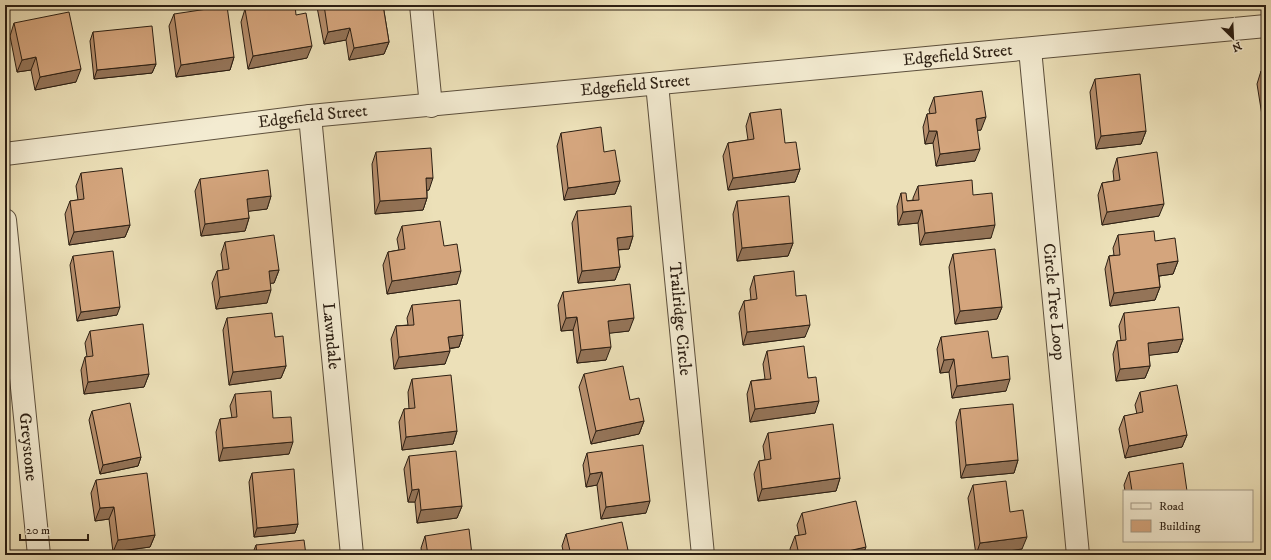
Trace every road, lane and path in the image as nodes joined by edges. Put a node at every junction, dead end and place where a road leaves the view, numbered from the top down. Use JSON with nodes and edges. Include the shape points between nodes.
{"nodes":[{"id":1,"x":421,"y":5,"type":"edge"},
{"id":2,"x":1266,"y":26,"type":"edge"},
{"id":3,"x":1030,"y":49,"type":"junction"},
{"id":4,"x":657,"y":84,"type":"junction"},
{"id":5,"x":431,"y":106,"type":"junction"},
{"id":6,"x":310,"y":116,"type":"junction"},
{"id":7,"x":5,"y":154,"type":"edge"},
{"id":8,"x":5,"y":220,"type":"edge"},
{"id":9,"x":39,"y":555,"type":"edge"},
{"id":10,"x":352,"y":555,"type":"edge"},
{"id":11,"x":703,"y":555,"type":"edge"},
{"id":12,"x":1078,"y":555,"type":"edge"}],
"edges":[{"from":1,"to":5,"type":"street"},
{"from":2,"to":3,"type":"street","name":"Edgefield Street"},
{"from":3,"to":4,"type":"street","name":"Edgefield Street"},
{"from":3,"to":12,"type":"street","name":"Circle Tree Loop"},
{"from":4,"to":5,"type":"street","name":"Edgefield Street"},
{"from":4,"to":11,"type":"street","name":"Trailridge Circle"},
{"from":5,"to":6,"type":"street","name":"Edgefield Street"},
{"from":6,"to":7,"type":"street","name":"Edgefield Street"},
{"from":6,"to":10,"type":"street","name":"Lawndale"},
{"from":8,"to":9,"type":"street","name":"Greystone"}]}
